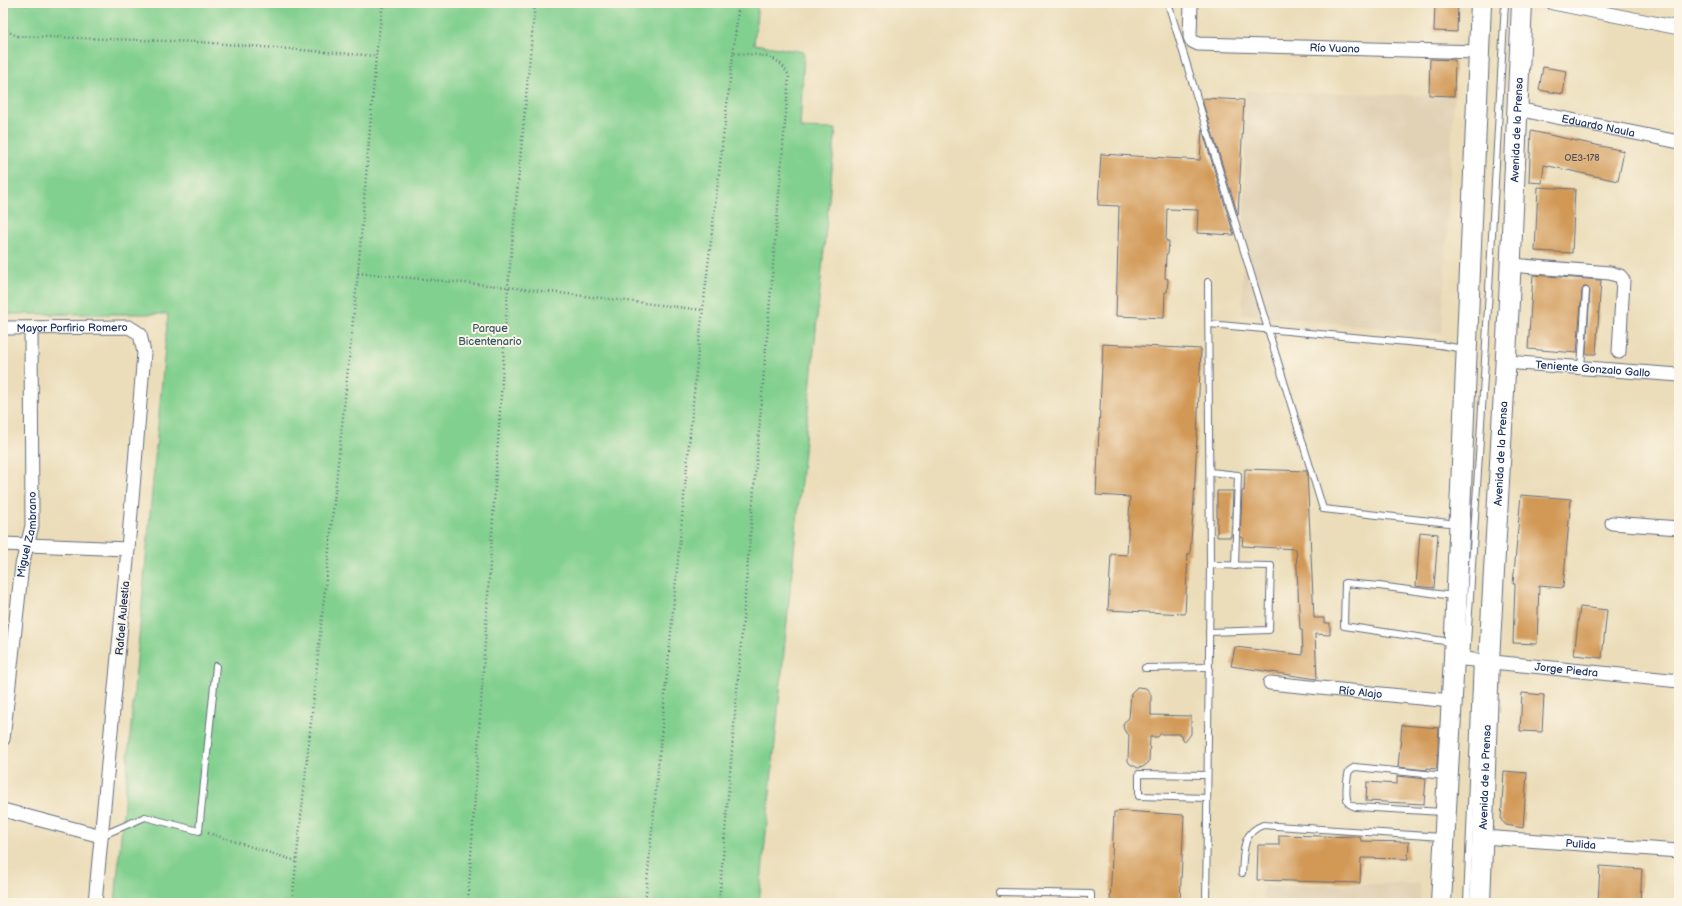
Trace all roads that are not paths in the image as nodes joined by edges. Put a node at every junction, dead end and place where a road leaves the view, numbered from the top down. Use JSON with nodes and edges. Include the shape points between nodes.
{"nodes":[{"id":1,"x":1168,"y":3,"type":"edge"},
{"id":2,"x":1191,"y":3,"type":"edge"},
{"id":3,"x":1481,"y":3,"type":"edge"},
{"id":4,"x":1505,"y":3,"type":"edge"},
{"id":5,"x":1522,"y":3,"type":"edge"},
{"id":6,"x":1553,"y":3,"type":"edge"},
{"id":7,"x":1679,"y":28,"type":"edge"},
{"id":8,"x":1478,"y":52,"type":"junction"},
{"id":9,"x":1518,"y":109,"type":"junction"},
{"id":10,"x":1679,"y":142,"type":"edge"},
{"id":11,"x":1511,"y":265,"type":"junction"},
{"id":12,"x":1208,"y":282,"type":"dead end"},
{"id":13,"x":1586,"y":291,"type":"dead end"},
{"id":14,"x":1209,"y":324,"type":"junction"},
{"id":15,"x":3,"y":328,"type":"edge"},
{"id":16,"x":31,"y":328,"type":"junction"},
{"id":17,"x":140,"y":334,"type":"joint"},
{"id":18,"x":1467,"y":350,"type":"junction"},
{"id":19,"x":1619,"y":352,"type":"dead end"},
{"id":20,"x":1506,"y":362,"type":"junction"},
{"id":21,"x":1581,"y":368,"type":"junction"},
{"id":22,"x":1679,"y":375,"type":"edge"},
{"id":23,"x":1210,"y":472,"type":"junction"},
{"id":24,"x":1612,"y":523,"type":"dead end"},
{"id":25,"x":1459,"y":524,"type":"junction"},
{"id":26,"x":1679,"y":528,"type":"edge"},
{"id":27,"x":3,"y":544,"type":"edge"},
{"id":28,"x":28,"y":544,"type":"junction"},
{"id":29,"x":128,"y":550,"type":"junction"},
{"id":30,"x":1210,"y":565,"type":"junction"},
{"id":31,"x":1235,"y":566,"type":"junction"},
{"id":32,"x":1457,"y":597,"type":"junction"},
{"id":33,"x":1209,"y":632,"type":"junction"},
{"id":34,"x":1468,"y":656,"type":"junction"},
{"id":35,"x":216,"y":666,"type":"dead end"},
{"id":36,"x":1209,"y":667,"type":"junction"},
{"id":37,"x":1145,"y":668,"type":"dead end"},
{"id":38,"x":1679,"y":681,"type":"edge"},
{"id":39,"x":1270,"y":683,"type":"dead end"},
{"id":40,"x":1451,"y":701,"type":"junction"},
{"id":41,"x":3,"y":739,"type":"edge"},
{"id":42,"x":1207,"y":775,"type":"junction"},
{"id":43,"x":1447,"y":776,"type":"junction"},
{"id":44,"x":1207,"y":798,"type":"junction"},
{"id":45,"x":3,"y":810,"type":"edge"},
{"id":46,"x":1445,"y":812,"type":"junction"},
{"id":47,"x":101,"y":836,"type":"junction"},
{"id":48,"x":1444,"y":837,"type":"junction"},
{"id":49,"x":1483,"y":837,"type":"junction"},
{"id":50,"x":1679,"y":851,"type":"edge"},
{"id":51,"x":1242,"y":873,"type":"dead end"},
{"id":52,"x":1000,"y":892,"type":"dead end"},
{"id":53,"x":95,"y":903,"type":"edge"},
{"id":54,"x":1091,"y":903,"type":"edge"},
{"id":55,"x":1206,"y":903,"type":"edge"},
{"id":56,"x":1441,"y":903,"type":"edge"},
{"id":57,"x":1467,"y":903,"type":"edge"},
{"id":58,"x":1480,"y":903,"type":"edge"}],
"edges":[{"from":1,"to":25,"type":"lane","via":[[1323,509]]},
{"from":2,"to":8,"type":"street","name":"Río Vuano","via":[[1190,37],[1198,44]]},
{"from":3,"to":8,"type":"main road","name":"Avenida de la Prensa"},
{"from":4,"to":34,"type":"lane"},
{"from":5,"to":9,"type":"main road","name":"Avenida de la Prensa"},
{"from":6,"to":7,"type":"street"},
{"from":8,"to":18,"type":"main road","name":"Avenida de la Prensa"},
{"from":9,"to":10,"type":"street","name":"Eduardo Naula"},
{"from":9,"to":11,"type":"main road","name":"Avenida de la Prensa"},
{"from":11,"to":19,"type":"street","via":[[1604,272],[1620,276],[1623,280]]},
{"from":11,"to":20,"type":"main road","name":"Avenida de la Prensa"},
{"from":12,"to":14,"type":"lane"},
{"from":13,"to":21,"type":"lane"},
{"from":14,"to":18,"type":"lane","via":[[1440,345]]},
{"from":14,"to":23,"type":"lane"},
{"from":15,"to":16,"type":"street","name":"Mayor Porfirio Romero"},
{"from":16,"to":17,"type":"street","name":"Mayor Porfirio Romero","via":[[129,327]]},
{"from":16,"to":28,"type":"street","name":"Miguel Zambrano","via":[[32,526]]},
{"from":17,"to":29,"type":"street","name":"Rafael Aulestia","via":[[144,353]]},
{"from":18,"to":25,"type":"main road","name":"Avenida de la Prensa"},
{"from":20,"to":21,"type":"street","name":"Teniente Gonzalo Gallo"},
{"from":20,"to":34,"type":"main road","name":"Avenida de la Prensa"},
{"from":21,"to":22,"type":"street","name":"Teniente Gonzalo Gallo"},
{"from":23,"to":30,"type":"lane"},
{"from":23,"to":31,"type":"lane","via":[[1238,475]]},
{"from":24,"to":26,"type":"street"},
{"from":25,"to":32,"type":"main road","name":"Avenida de la Prensa"},
{"from":27,"to":28,"type":"street"},
{"from":28,"to":29,"type":"street"},
{"from":28,"to":41,"type":"street","name":"Miguel Zambrano","via":[[22,565]]},
{"from":29,"to":47,"type":"street","name":"Rafael Aulestia"},
{"from":30,"to":31,"type":"lane"},
{"from":30,"to":33,"type":"lane"},
{"from":31,"to":33,"type":"lane","via":[[1271,566],[1269,630]]},
{"from":32,"to":34,"type":"main road","name":"Avenida de la Prensa"},
{"from":32,"to":34,"type":"lane","via":[[1345,583],[1344,626]]},
{"from":33,"to":36,"type":"lane"},
{"from":34,"to":38,"type":"street","name":"Jorge Piedra"},
{"from":34,"to":40,"type":"main road","name":"Avenida de la Prensa"},
{"from":34,"to":49,"type":"main road","name":"Avenida de la Prensa"},
{"from":34,"to":57,"type":"lane"},
{"from":35,"to":47,"type":"lane","via":[[200,831],[145,817]]},
{"from":36,"to":37,"type":"lane"},
{"from":36,"to":42,"type":"lane"},
{"from":39,"to":40,"type":"street","name":"Río Alajo"},
{"from":40,"to":43,"type":"main road","name":"Avenida de la Prensa"},
{"from":42,"to":44,"type":"lane"},
{"from":42,"to":44,"type":"lane","via":[[1139,774],[1139,796]]},
{"from":43,"to":46,"type":"main road","name":"Avenida de la Prensa"},
{"from":43,"to":46,"type":"lane","via":[[1355,767],[1349,771],[1346,797],[1348,802],[1356,807]]},
{"from":44,"to":55,"type":"lane"},
{"from":45,"to":47,"type":"street"},
{"from":46,"to":48,"type":"main road","name":"Avenida de la Prensa"},
{"from":47,"to":53,"type":"street","name":"Rafael Aulestia"},
{"from":48,"to":51,"type":"lane","via":[[1263,825],[1255,828],[1246,839]]},
{"from":48,"to":56,"type":"main road","name":"Avenida de la Prensa"},
{"from":49,"to":50,"type":"street","name":"Pulida"},
{"from":49,"to":58,"type":"main road","name":"Avenida de la Prensa"},
{"from":52,"to":54,"type":"lane","via":[[1091,894]]}]}
